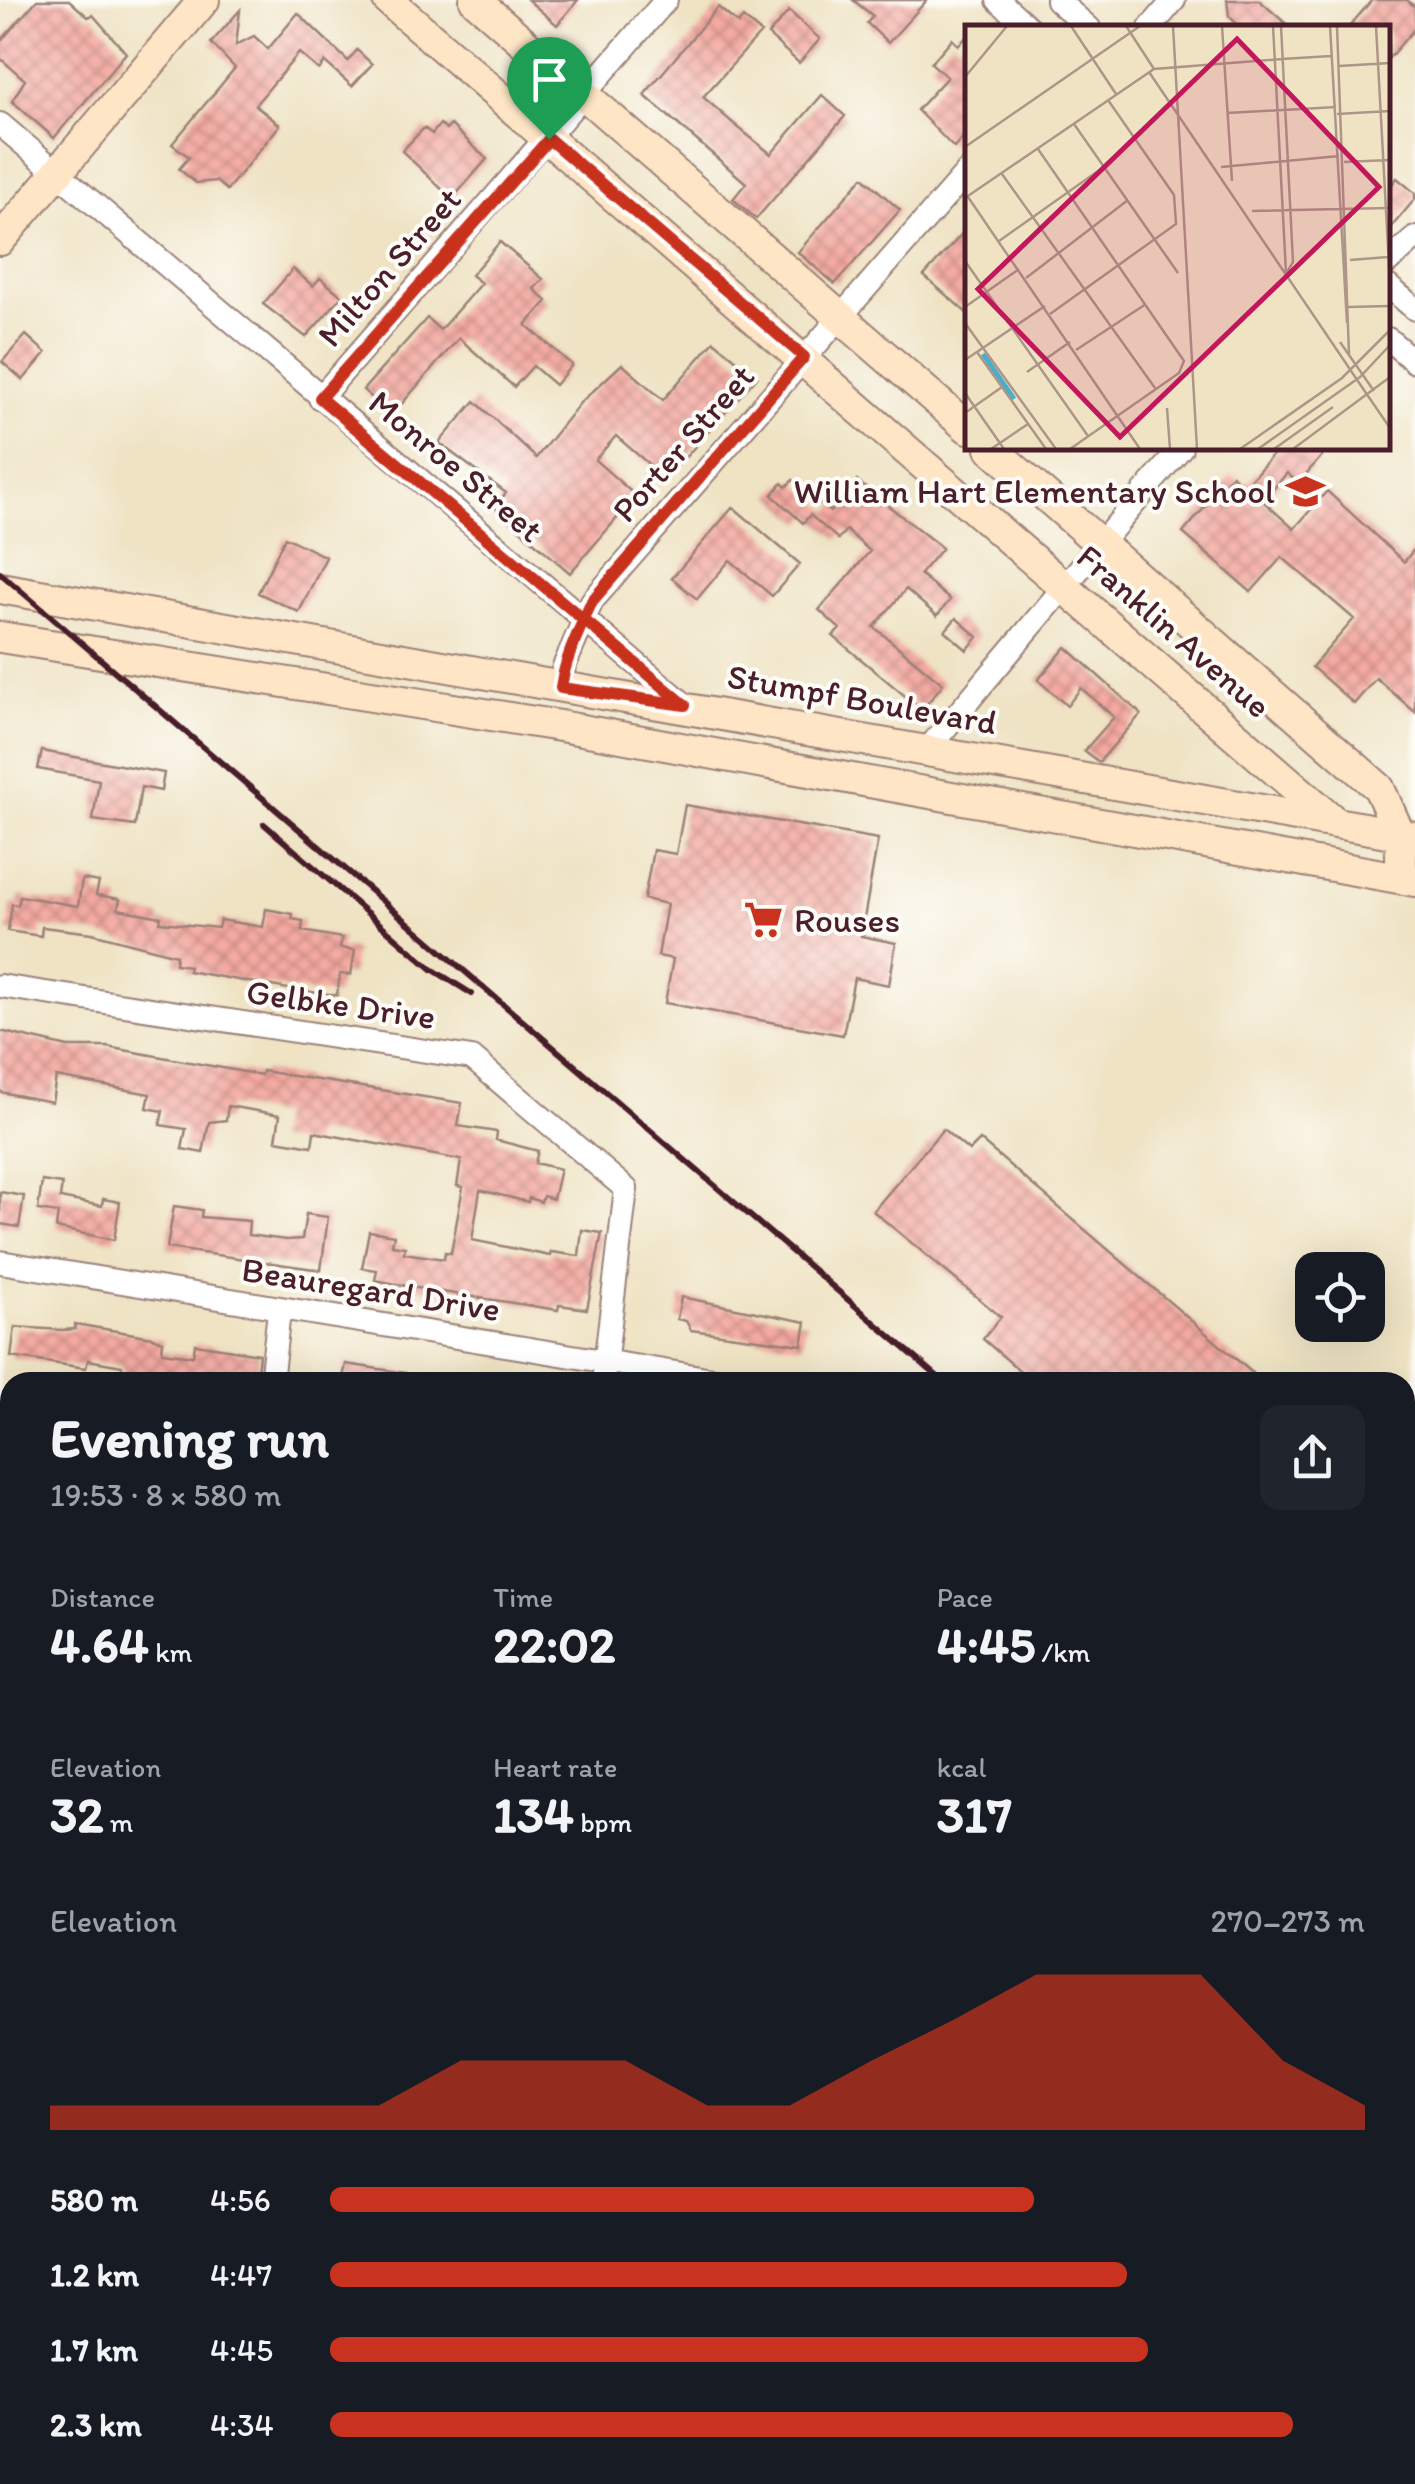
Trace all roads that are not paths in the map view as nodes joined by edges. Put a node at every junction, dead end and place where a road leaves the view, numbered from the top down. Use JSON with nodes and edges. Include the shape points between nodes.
{"nodes":[{"id":1,"x":204,"y":0,"type":"edge"},
{"id":2,"x":388,"y":0,"type":"edge"},
{"id":3,"x":475,"y":0,"type":"edge"},
{"id":4,"x":666,"y":0,"type":"edge"},
{"id":5,"x":998,"y":0,"type":"edge"},
{"id":6,"x":1057,"y":0,"type":"edge"},
{"id":7,"x":1174,"y":0,"type":"edge"},
{"id":8,"x":1026,"y":25,"type":"edge"},
{"id":9,"x":1086,"y":25,"type":"edge"},
{"id":10,"x":1153,"y":25,"type":"edge"},
{"id":11,"x":586,"y":94,"type":"junction"},
{"id":12,"x":0,"y":124,"type":"edge"},
{"id":13,"x":549,"y":139,"type":"junction"},
{"id":14,"x":57,"y":174,"type":"junction"},
{"id":15,"x":965,"y":174,"type":"edge"},
{"id":16,"x":1415,"y":238,"type":"edge"},
{"id":17,"x":0,"y":240,"type":"edge"},
{"id":18,"x":1390,"y":260,"type":"edge"},
{"id":19,"x":1390,"y":288,"type":"edge"},
{"id":20,"x":1415,"y":309,"type":"edge"},
{"id":21,"x":838,"y":316,"type":"junction"},
{"id":22,"x":1390,"y":341,"type":"edge"},
{"id":23,"x":804,"y":357,"type":"junction"},
{"id":24,"x":1415,"y":362,"type":"edge"},
{"id":25,"x":320,"y":398,"type":"junction"},
{"id":26,"x":965,"y":425,"type":"edge"},
{"id":27,"x":993,"y":450,"type":"edge"},
{"id":28,"x":1179,"y":450,"type":"edge"},
{"id":29,"x":1100,"y":542,"type":"junction"},
{"id":30,"x":1064,"y":585,"type":"junction"},
{"id":31,"x":0,"y":588,"type":"edge"},
{"id":32,"x":584,"y":620,"type":"junction"},
{"id":33,"x":0,"y":636,"type":"edge"},
{"id":34,"x":561,"y":688,"type":"junction"},
{"id":35,"x":685,"y":705,"type":"junction"},
{"id":36,"x":927,"y":750,"type":"junction"},
{"id":37,"x":1336,"y":823,"type":"junction"},
{"id":38,"x":1407,"y":836,"type":"edge"},
{"id":39,"x":1409,"y":880,"type":"edge"},
{"id":40,"x":0,"y":986,"type":"edge"},
{"id":41,"x":0,"y":1262,"type":"edge"},
{"id":42,"x":279,"y":1310,"type":"junction"},
{"id":43,"x":272,"y":1372,"type":"edge"},
{"id":44,"x":604,"y":1372,"type":"edge"}],
"edges":[{"from":1,"to":14,"type":"main road"},
{"from":2,"to":13,"type":"main road","name":"Franklin Avenue"},
{"from":3,"to":11,"type":"main road"},
{"from":4,"to":11,"type":"street","name":"Milton Street"},
{"from":5,"to":8,"type":"street"},
{"from":6,"to":9,"type":"street"},
{"from":7,"to":10,"type":"street"},
{"from":11,"to":13,"type":"street","name":"Milton Street"},
{"from":11,"to":21,"type":"main road"},
{"from":12,"to":14,"type":"street","name":"Monroe Street"},
{"from":13,"to":23,"type":"main road","name":"Franklin Avenue"},
{"from":13,"to":25,"type":"street","name":"Milton Street"},
{"from":14,"to":17,"type":"main road"},
{"from":14,"to":25,"type":"street","name":"Monroe Street"},
{"from":15,"to":21,"type":"street","name":"Porter Street"},
{"from":16,"to":18,"type":"street"},
{"from":19,"to":20,"type":"street"},
{"from":21,"to":23,"type":"street","name":"Porter Street"},
{"from":21,"to":26,"type":"main road"},
{"from":22,"to":24,"type":"street"},
{"from":23,"to":30,"type":"main road","name":"Franklin Avenue"},
{"from":23,"to":32,"type":"street","name":"Porter Street","via":[[592,601]]},
{"from":25,"to":32,"type":"street","name":"Monroe Street"},
{"from":27,"to":29,"type":"main road","name":"Franklin Avenue"},
{"from":28,"to":29,"type":"street"},
{"from":29,"to":30,"type":"street"},
{"from":29,"to":38,"type":"main road","name":"Franklin Avenue","via":[[1379,788]]},
{"from":30,"to":36,"type":"street"},
{"from":30,"to":37,"type":"main road","name":"Franklin Avenue"},
{"from":31,"to":34,"type":"main road","name":"Stumpf Boulevard"},
{"from":32,"to":34,"type":"street","name":"Porter Street"},
{"from":32,"to":35,"type":"street","name":"Monroe Street"},
{"from":33,"to":39,"type":"main road","via":[[560,726]]},
{"from":34,"to":35,"type":"main road","name":"Stumpf Boulevard"},
{"from":35,"to":36,"type":"main road","name":"Stumpf Boulevard"},
{"from":36,"to":37,"type":"main road","name":"Stumpf Boulevard"},
{"from":37,"to":38,"type":"main road","name":"Stumpf Boulevard"},
{"from":37,"to":39,"type":"main road","name":"Franklin Avenue"},
{"from":38,"to":39,"type":"main road","name":"Franklin Avenue"},
{"from":40,"to":44,"type":"street","name":"Gelbke Drive","via":[[472,1058],[626,1189]]},
{"from":41,"to":42,"type":"street","name":"Beauregard Drive"},
{"from":42,"to":43,"type":"street"},
{"from":42,"to":44,"type":"street","name":"Beauregard Drive"}]}
